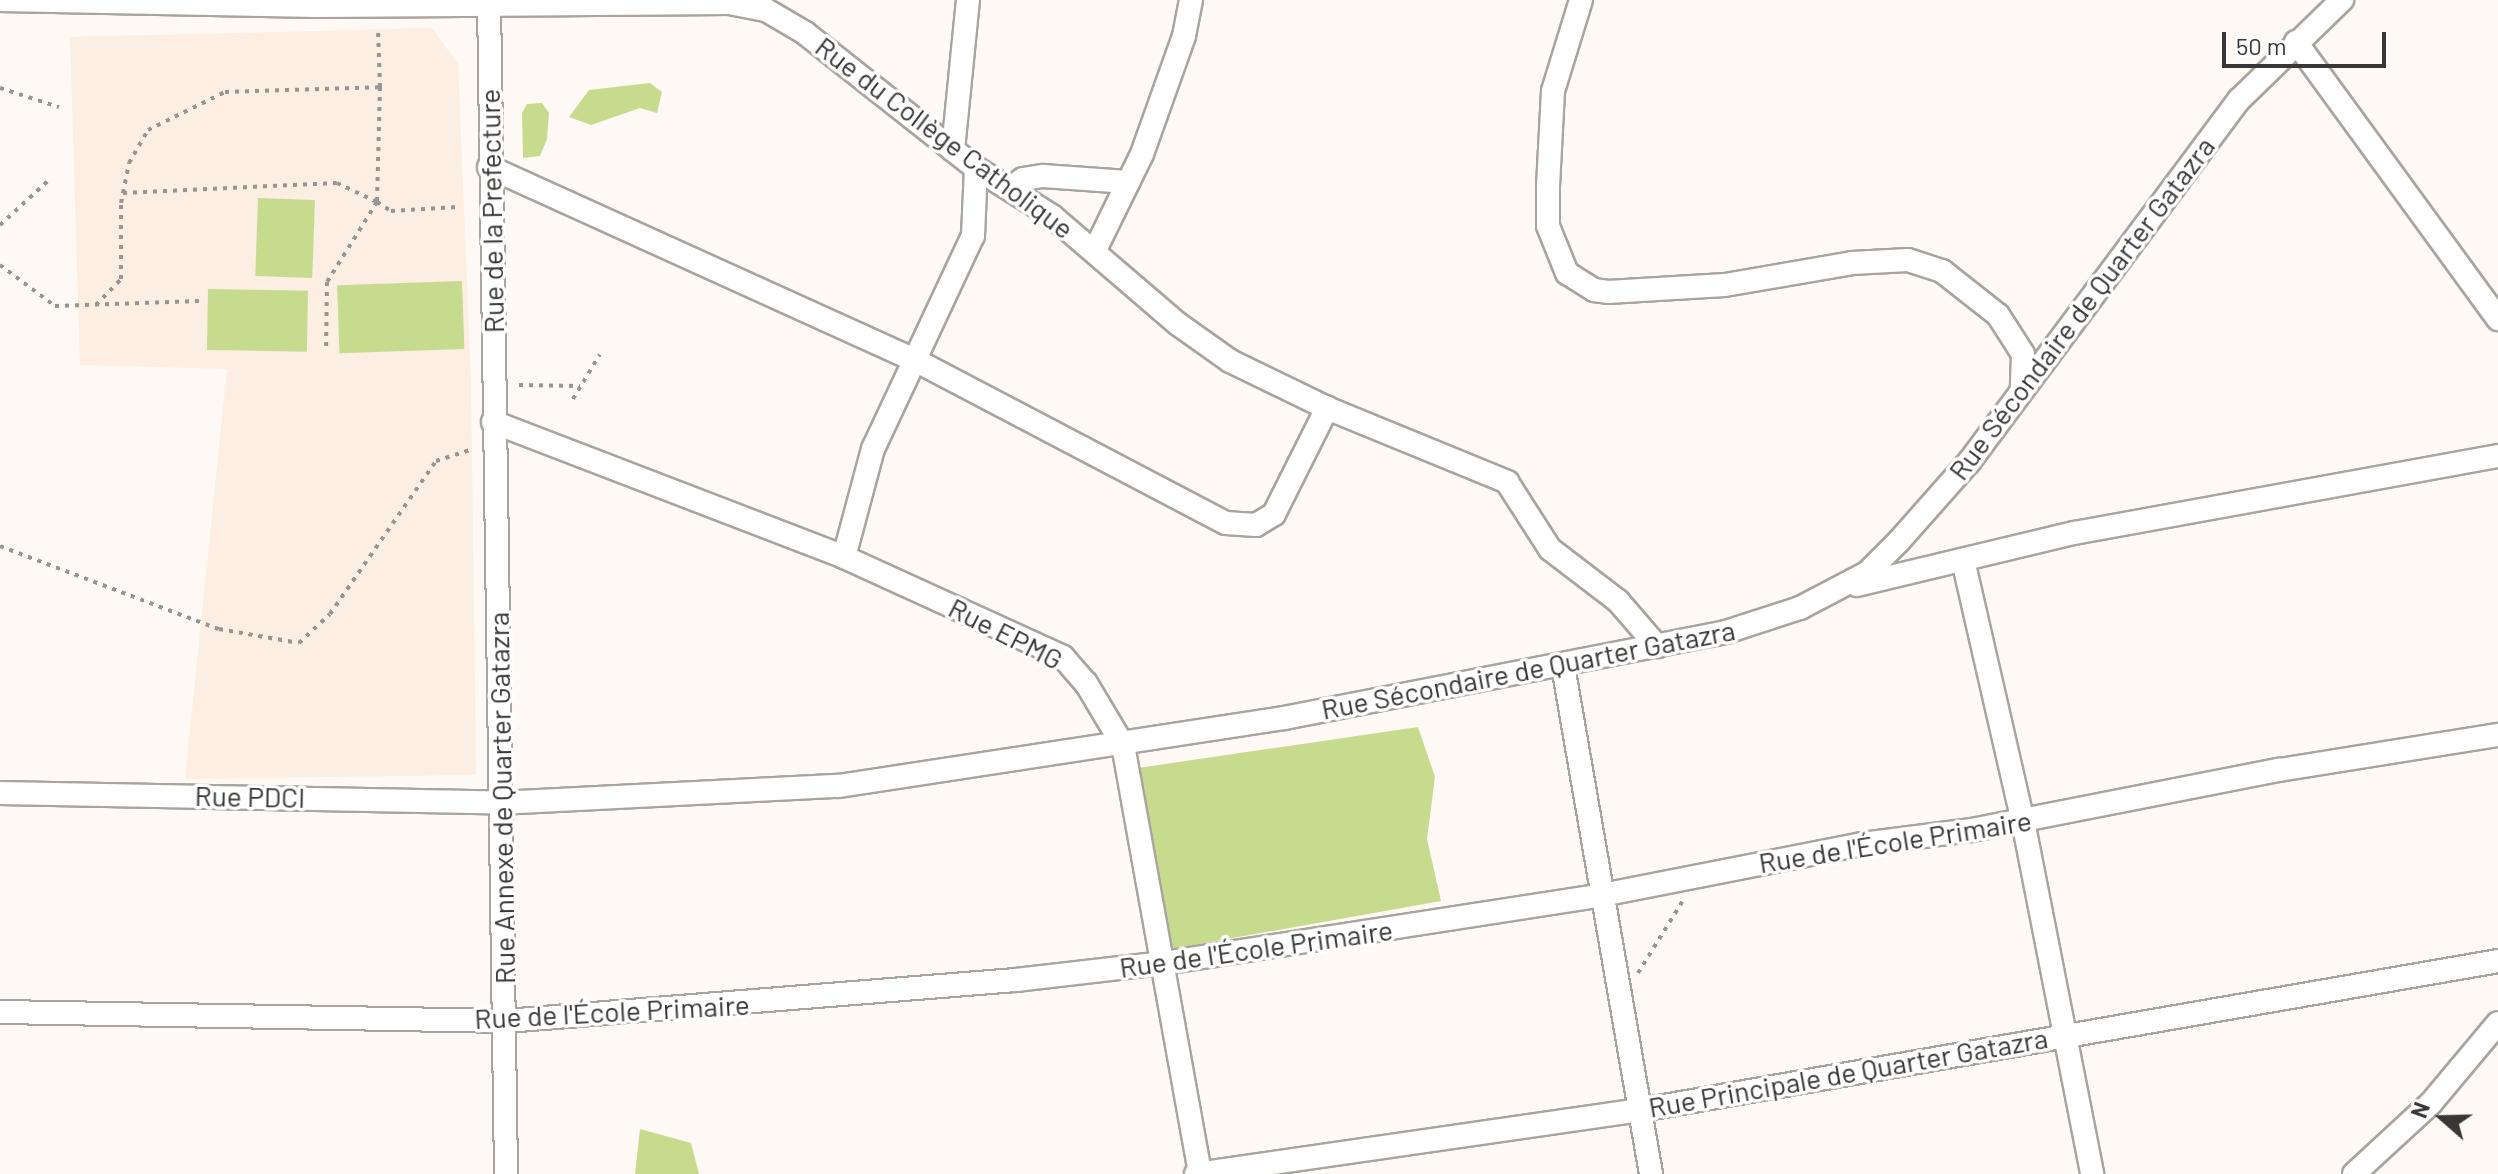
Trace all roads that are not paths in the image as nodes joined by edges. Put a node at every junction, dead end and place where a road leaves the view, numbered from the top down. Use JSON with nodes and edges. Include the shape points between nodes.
{"nodes":[{"id":1,"x":0,"y":0,"type":"edge"},
{"id":2,"x":968,"y":0,"type":"edge"},
{"id":3,"x":1191,"y":0,"type":"edge"},
{"id":4,"x":1581,"y":0,"type":"edge"},
{"id":5,"x":2342,"y":0,"type":"edge"},
{"id":6,"x":489,"y":1,"type":"edge"},
{"id":7,"x":711,"y":1,"type":"edge"},
{"id":8,"x":2296,"y":42,"type":"junction"},
{"id":9,"x":953,"y":150,"type":"junction"},
{"id":10,"x":489,"y":167,"type":"junction"},
{"id":11,"x":976,"y":168,"type":"junction"},
{"id":12,"x":1128,"y":182,"type":"junction"},
{"id":13,"x":1010,"y":189,"type":"junction"},
{"id":14,"x":1095,"y":250,"type":"junction"},
{"id":15,"x":2498,"y":319,"type":"edge"},
{"id":16,"x":913,"y":359,"type":"junction"},
{"id":17,"x":2022,"y":388,"type":"junction"},
{"id":18,"x":1327,"y":408,"type":"junction"},
{"id":19,"x":493,"y":422,"type":"junction"},
{"id":20,"x":2498,"y":456,"type":"edge"},
{"id":21,"x":844,"y":557,"type":"junction"},
{"id":22,"x":1963,"y":560,"type":"junction"},
{"id":23,"x":1836,"y":590,"type":"junction"},
{"id":24,"x":1657,"y":646,"type":"junction"},
{"id":25,"x":1563,"y":666,"type":"junction"},
{"id":26,"x":2498,"y":735,"type":"edge"},
{"id":27,"x":1123,"y":745,"type":"junction"},
{"id":28,"x":0,"y":793,"type":"edge"},
{"id":29,"x":499,"y":803,"type":"junction"},
{"id":30,"x":2023,"y":821,"type":"junction"},
{"id":31,"x":1602,"y":895,"type":"junction"},
{"id":32,"x":2498,"y":961,"type":"edge"},
{"id":33,"x":1164,"y":963,"type":"junction"},
{"id":34,"x":0,"y":1012,"type":"edge"},
{"id":35,"x":506,"y":1021,"type":"junction"},
{"id":36,"x":2498,"y":1023,"type":"edge"},
{"id":37,"x":2066,"y":1033,"type":"junction"},
{"id":38,"x":1641,"y":1110,"type":"junction"},
{"id":39,"x":506,"y":1174,"type":"edge"},
{"id":40,"x":1198,"y":1174,"type":"edge"},
{"id":41,"x":1651,"y":1174,"type":"edge"},
{"id":42,"x":2092,"y":1174,"type":"edge"},
{"id":43,"x":2354,"y":1174,"type":"edge"}],
"edges":[{"from":1,"to":6,"type":"street","name":"Rue du Collège Catholique","via":[[316,6]]},
{"from":2,"to":9,"type":"street"},
{"from":3,"to":12,"type":"street","via":[[1184,36]]},
{"from":4,"to":17,"type":"street","via":[[1553,91],[1548,186],[1548,226],[1567,273],[1594,290],[1608,292],[1725,285],[1852,263],[1908,260],[1970,288],[2005,323],[2023,354]]},
{"from":5,"to":8,"type":"street","name":"Rue Sécondaire de Quarter Gatazra"},
{"from":6,"to":7,"type":"street","name":"Rue du Collège Catholique"},
{"from":6,"to":10,"type":"street","name":"Rue de la Prefecture"},
{"from":7,"to":9,"type":"street","name":"Rue du Collège Catholique","via":[[744,3],[781,17]]},
{"from":8,"to":15,"type":"street"},
{"from":8,"to":17,"type":"street","name":"Rue Sécondaire de Quarter Gatazra","via":[[2187,164]]},
{"from":9,"to":11,"type":"street","name":"Rue du Collège Catholique"},
{"from":10,"to":16,"type":"street"},
{"from":10,"to":19,"type":"street","name":"Rue de la Prefecture"},
{"from":11,"to":13,"type":"street","name":"Rue du Collège Catholique"},
{"from":11,"to":16,"type":"street","via":[[973,236]]},
{"from":12,"to":13,"type":"street","via":[[1043,176],[1023,179]]},
{"from":12,"to":14,"type":"street"},
{"from":13,"to":14,"type":"street","name":"Rue du Collège Catholique"},
{"from":14,"to":18,"type":"street","name":"Rue du Collège Catholique","via":[[1198,341]]},
{"from":16,"to":18,"type":"street","via":[[1226,523],[1256,525],[1274,514]]},
{"from":16,"to":21,"type":"street","via":[[873,449]]},
{"from":17,"to":23,"type":"street","name":"Rue Sécondaire de Quarter Gatazra","via":[[1969,462],[1899,541],[1867,573]]},
{"from":18,"to":24,"type":"street","name":"Rue du Collège Catholique","via":[[1507,482],[1550,549],[1618,601]]},
{"from":19,"to":21,"type":"street","name":"Rue EPMG"},
{"from":19,"to":29,"type":"street","name":"Rue Annexe de Quarter Gatazra"},
{"from":20,"to":22,"type":"street","via":[[2074,533]]},
{"from":21,"to":27,"type":"street","name":"Rue EPMG","via":[[1063,657],[1086,683]]},
{"from":22,"to":23,"type":"street"},
{"from":22,"to":30,"type":"street"},
{"from":23,"to":24,"type":"street","name":"Rue Sécondaire de Quarter Gatazra","via":[[1726,632]]},
{"from":24,"to":25,"type":"street","name":"Rue Sécondaire de Quarter Gatazra"},
{"from":25,"to":27,"type":"street","name":"Rue Sécondaire de Quarter Gatazra"},
{"from":25,"to":31,"type":"street"},
{"from":26,"to":30,"type":"street","name":"Rue de l'École Primaire","via":[[2279,770]]},
{"from":27,"to":29,"type":"street","name":"Rue Sécondaire de Quarter Gatazra","via":[[839,786]]},
{"from":27,"to":33,"type":"street","name":"Rue EPMG"},
{"from":28,"to":29,"type":"street","name":"Rue PDCI"},
{"from":29,"to":35,"type":"street","name":"Rue Annexe de Quarter Gatazra"},
{"from":30,"to":31,"type":"street","name":"Rue de l'École Primaire"},
{"from":30,"to":37,"type":"street"},
{"from":31,"to":33,"type":"street","name":"Rue de l'École Primaire"},
{"from":31,"to":38,"type":"street"},
{"from":32,"to":37,"type":"street","name":"Rue Principale de Quarter Gatazra"},
{"from":33,"to":35,"type":"street","name":"Rue de l'École Primaire","via":[[985,983]]},
{"from":33,"to":40,"type":"street","name":"Rue EPMG"},
{"from":34,"to":35,"type":"street","name":"Rue de l'École Primaire"},
{"from":35,"to":39,"type":"street","name":"Rue Annexe de Quarter Gatazra"},
{"from":36,"to":43,"type":"street","via":[[2431,1103]]},
{"from":37,"to":38,"type":"street","name":"Rue Principale de Quarter Gatazra"},
{"from":37,"to":42,"type":"street"},
{"from":38,"to":40,"type":"street","name":"Rue Principale de Quarter Gatazra"},
{"from":38,"to":41,"type":"street"}]}
